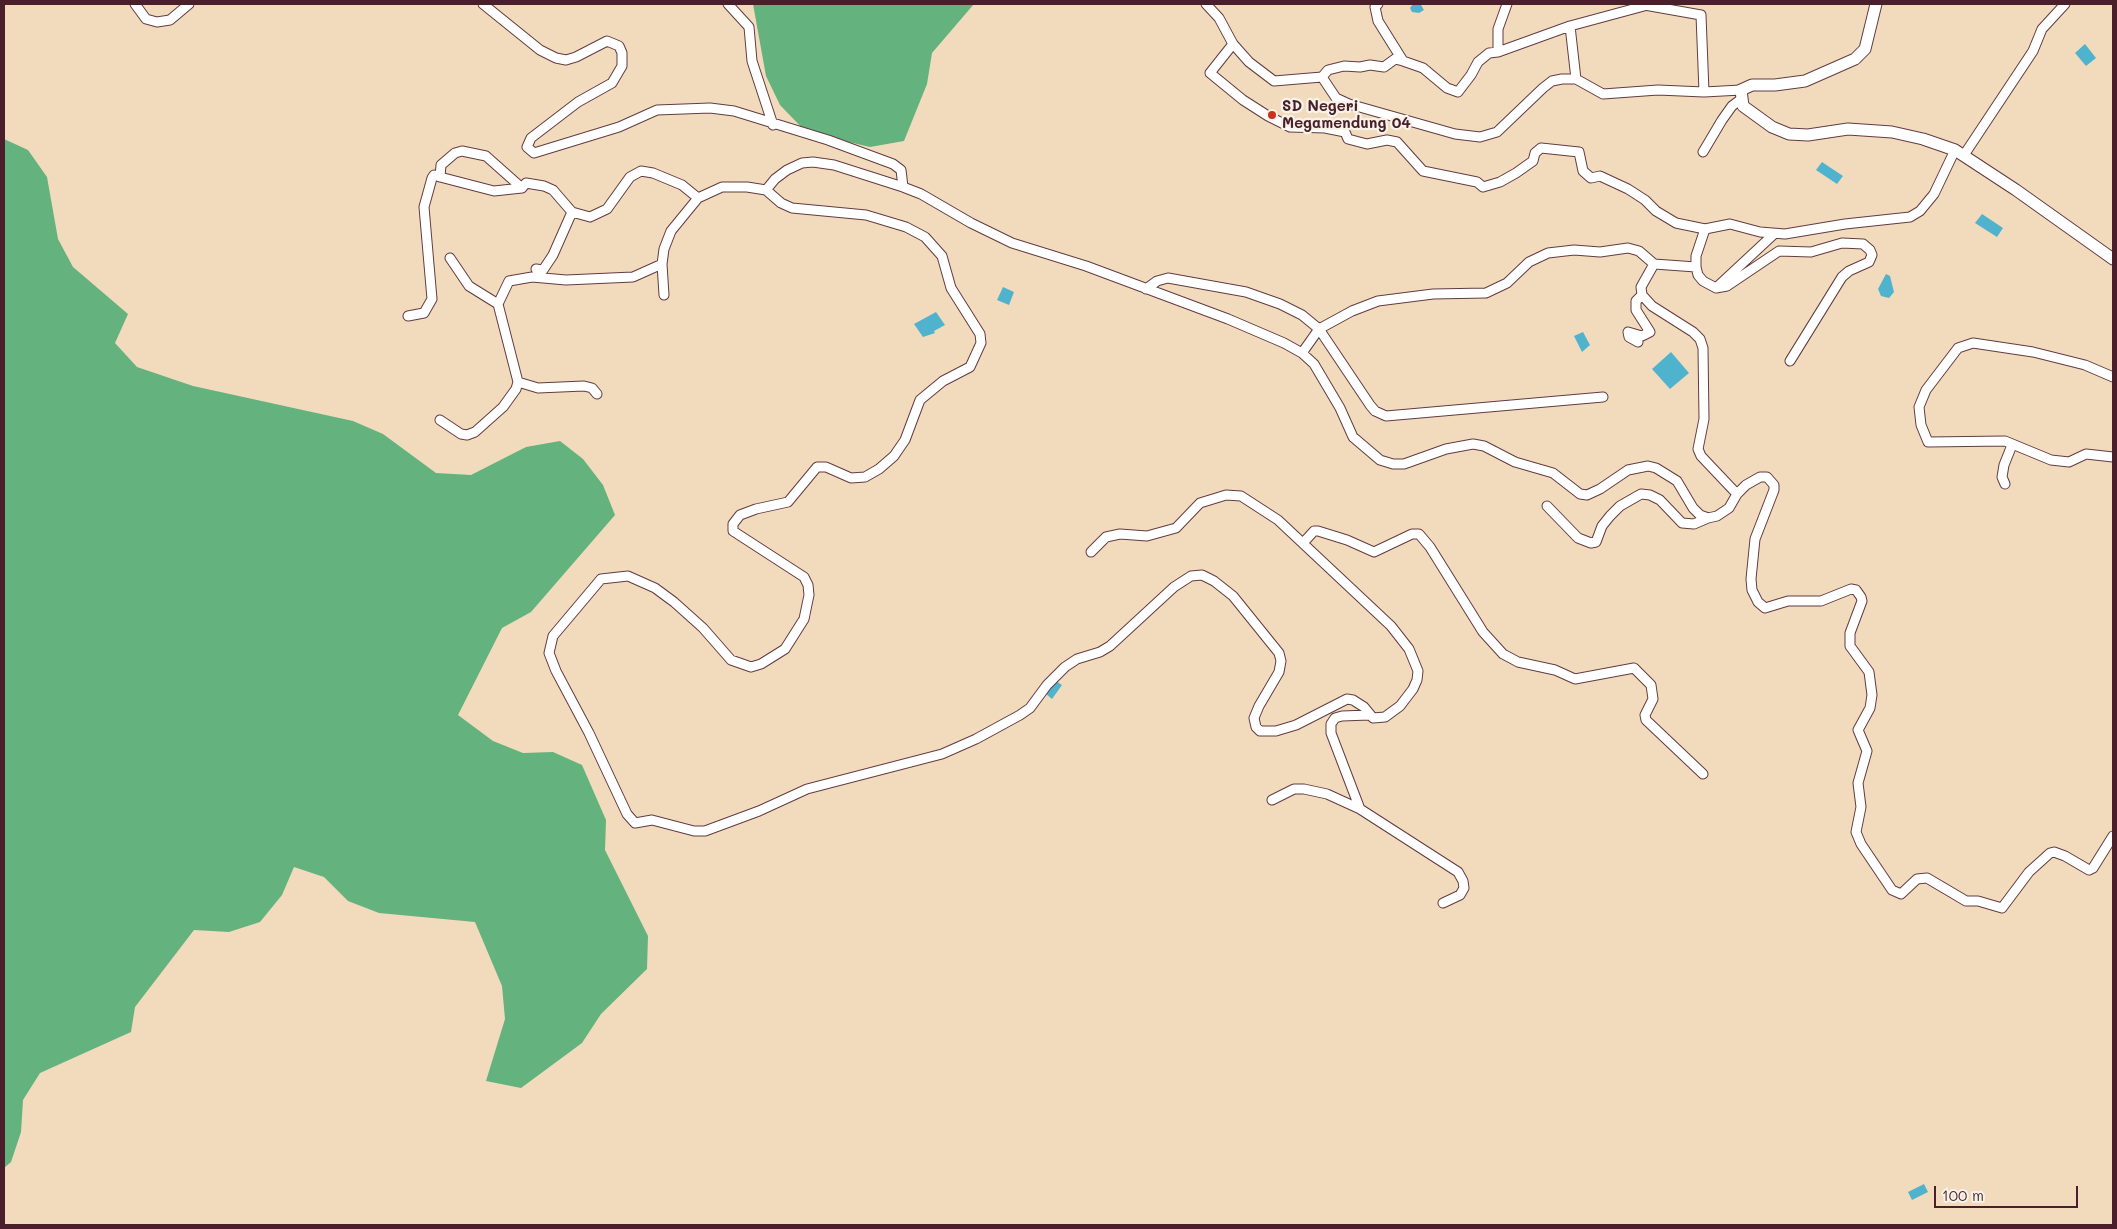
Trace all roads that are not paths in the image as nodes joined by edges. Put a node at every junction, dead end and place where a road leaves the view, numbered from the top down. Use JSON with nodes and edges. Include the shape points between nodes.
{"nodes":[{"id":1,"x":135,"y":4,"type":"edge"},
{"id":2,"x":188,"y":4,"type":"edge"},
{"id":3,"x":483,"y":4,"type":"edge"},
{"id":4,"x":728,"y":4,"type":"edge"},
{"id":5,"x":1206,"y":4,"type":"edge"},
{"id":6,"x":1378,"y":4,"type":"edge"},
{"id":7,"x":1507,"y":4,"type":"edge"},
{"id":8,"x":1876,"y":4,"type":"edge"},
{"id":9,"x":2065,"y":4,"type":"edge"},
{"id":10,"x":1642,"y":5,"type":"edge"},
{"id":11,"x":1570,"y":26,"type":"junction"},
{"id":12,"x":1233,"y":44,"type":"junction"},
{"id":13,"x":1498,"y":52,"type":"junction"},
{"id":14,"x":1403,"y":61,"type":"junction"},
{"id":15,"x":1322,"y":77,"type":"junction"},
{"id":16,"x":1576,"y":79,"type":"junction"},
{"id":17,"x":1704,"y":92,"type":"junction"},
{"id":18,"x":1741,"y":95,"type":"junction"},
{"id":19,"x":773,"y":125,"type":"junction"},
{"id":20,"x":1703,"y":152,"type":"dead end"},
{"id":21,"x":1960,"y":153,"type":"junction"},
{"id":22,"x":440,"y":176,"type":"junction"},
{"id":23,"x":903,"y":187,"type":"junction"},
{"id":24,"x":522,"y":188,"type":"junction"},
{"id":25,"x":766,"y":190,"type":"junction"},
{"id":26,"x":698,"y":198,"type":"junction"},
{"id":27,"x":572,"y":212,"type":"junction"},
{"id":28,"x":1705,"y":229,"type":"junction"},
{"id":29,"x":1774,"y":234,"type":"junction"},
{"id":30,"x":450,"y":258,"type":"dead end"},
{"id":31,"x":2113,"y":259,"type":"edge"},
{"id":32,"x":662,"y":264,"type":"junction"},
{"id":33,"x":1654,"y":264,"type":"junction"},
{"id":34,"x":1696,"y":267,"type":"junction"},
{"id":35,"x":536,"y":269,"type":"dead end"},
{"id":36,"x":1716,"y":288,"type":"junction"},
{"id":37,"x":1146,"y":289,"type":"junction"},
{"id":38,"x":664,"y":295,"type":"dead end"},
{"id":39,"x":1642,"y":295,"type":"junction"},
{"id":40,"x":498,"y":304,"type":"junction"},
{"id":41,"x":408,"y":316,"type":"dead end"},
{"id":42,"x":1319,"y":329,"type":"junction"},
{"id":43,"x":1638,"y":342,"type":"dead end"},
{"id":44,"x":1302,"y":353,"type":"junction"},
{"id":45,"x":1790,"y":360,"type":"dead end"},
{"id":46,"x":2113,"y":377,"type":"edge"},
{"id":47,"x":518,"y":382,"type":"junction"},
{"id":48,"x":597,"y":394,"type":"dead end"},
{"id":49,"x":1603,"y":398,"type":"dead end"},
{"id":50,"x":440,"y":420,"type":"dead end"},
{"id":51,"x":2012,"y":445,"type":"junction"},
{"id":52,"x":2113,"y":457,"type":"edge"},
{"id":53,"x":2005,"y":484,"type":"dead end"},
{"id":54,"x":1737,"y":494,"type":"junction"},
{"id":55,"x":1546,"y":506,"type":"dead end"},
{"id":56,"x":1708,"y":518,"type":"junction"},
{"id":57,"x":1303,"y":544,"type":"junction"},
{"id":58,"x":1091,"y":552,"type":"dead end"},
{"id":59,"x":1369,"y":715,"type":"junction"},
{"id":60,"x":1703,"y":774,"type":"dead end"},
{"id":61,"x":1272,"y":800,"type":"dead end"},
{"id":62,"x":1360,"y":809,"type":"junction"},
{"id":63,"x":2113,"y":836,"type":"edge"},
{"id":64,"x":1443,"y":902,"type":"dead end"}],
"edges":[{"from":1,"to":2,"type":"street","via":[[146,19],[157,22],[170,20]]},
{"from":3,"to":19,"type":"street","via":[[540,50],[556,58],[576,57],[607,41],[619,46],[622,53],[622,66],[612,83],[578,102],[531,138],[527,143],[531,152],[538,153],[657,110],[710,108],[734,111]]},
{"from":4,"to":19,"type":"street","via":[[749,27],[752,61]]},
{"from":5,"to":12,"type":"street","via":[[1219,18]]},
{"from":6,"to":14,"type":"street","via":[[1375,7],[1378,21]]},
{"from":7,"to":13,"type":"street","via":[[1498,29]]},
{"from":8,"to":18,"type":"street","via":[[1865,49],[1855,59],[1805,81],[1752,85]]},
{"from":9,"to":21,"type":"street","via":[[2042,29],[2033,50]]},
{"from":10,"to":11,"type":"street"},
{"from":10,"to":17,"type":"street","via":[[1701,15]]},
{"from":11,"to":13,"type":"street"},
{"from":11,"to":16,"type":"street"},
{"from":12,"to":15,"type":"street","via":[[1258,70],[1274,81]]},
{"from":12,"to":28,"type":"street","via":[[1210,73],[1243,100],[1290,127],[1345,132],[1348,139],[1367,144],[1387,140],[1397,142],[1423,172],[1477,182],[1483,186],[1516,174],[1533,161],[1535,153],[1542,148],[1579,152],[1584,171],[1591,178],[1600,176],[1628,189],[1676,223]]},
{"from":13,"to":14,"type":"street","via":[[1481,58],[1458,92],[1447,88],[1423,68]]},
{"from":14,"to":15,"type":"street","via":[[1395,60],[1384,67],[1335,68]]},
{"from":15,"to":16,"type":"street","via":[[1336,98],[1349,104],[1455,134],[1480,137],[1497,132],[1552,81]]},
{"from":16,"to":17,"type":"street","via":[[1603,94],[1658,90]]},
{"from":17,"to":18,"type":"street"},
{"from":18,"to":20,"type":"street"},
{"from":18,"to":21,"type":"street","via":[[1743,106],[1755,117],[1789,134],[1848,130],[1892,132],[1924,139]]},
{"from":19,"to":23,"type":"street","via":[[828,140],[893,164],[901,170]]},
{"from":21,"to":29,"type":"street","via":[[1934,194],[1920,211],[1910,217]]},
{"from":21,"to":31,"type":"street"},
{"from":22,"to":24,"type":"street","via":[[494,191]]},
{"from":22,"to":24,"type":"street","via":[[441,165],[455,153],[476,152],[499,165]]},
{"from":22,"to":41,"type":"street","via":[[432,178],[424,207],[432,299],[424,313]]},
{"from":23,"to":25,"type":"street","via":[[834,165],[813,162],[787,170]]},
{"from":23,"to":37,"type":"street","via":[[1012,244],[1086,266]]},
{"from":24,"to":27,"type":"street","via":[[526,183],[553,190]]},
{"from":25,"to":26,"type":"street","via":[[722,187]]},
{"from":25,"to":59,"type":"street","via":[[792,208],[866,215],[906,227],[925,237],[942,256],[951,288],[980,334],[982,344],[970,367],[944,381],[920,400],[905,440],[879,469],[865,477],[851,478],[826,467],[817,467],[788,502],[740,515],[733,524],[733,531],[804,577],[808,585],[804,619],[785,648],[772,658],[751,666],[731,660],[674,602],[655,588],[628,576],[601,579],[553,636],[549,653],[556,671],[627,814],[635,823],[652,820],[705,831],[807,789],[942,754],[976,739],[1030,708],[1052,678],[1072,661],[1110,646],[1174,587],[1197,575],[1214,581],[1233,596],[1281,658],[1274,684],[1254,718],[1260,731],[1276,732],[1296,725],[1346,699],[1364,707]]},
{"from":26,"to":27,"type":"street","via":[[682,185],[641,171],[630,177],[614,202],[600,214],[590,217]]},
{"from":26,"to":32,"type":"street","via":[[671,231]]},
{"from":27,"to":35,"type":"street","via":[[553,255],[543,270]]},
{"from":28,"to":29,"type":"street","via":[[1730,224]]},
{"from":28,"to":34,"type":"street","via":[[1696,256]]},
{"from":29,"to":36,"type":"street"},
{"from":30,"to":40,"type":"street","via":[[469,286]]},
{"from":32,"to":38,"type":"street"},
{"from":32,"to":40,"type":"street","via":[[633,277],[516,278],[509,281]]},
{"from":33,"to":34,"type":"street"},
{"from":33,"to":39,"type":"street","via":[[1640,287]]},
{"from":33,"to":42,"type":"street","via":[[1628,248],[1548,253],[1529,262],[1507,283],[1486,293],[1433,294],[1378,301],[1352,310]]},
{"from":34,"to":36,"type":"street","via":[[1703,281]]},
{"from":36,"to":45,"type":"street","via":[[1727,286],[1779,251],[1811,252],[1842,243],[1862,244],[1870,250],[1869,262],[1842,277]]},
{"from":37,"to":42,"type":"street","via":[[1165,277],[1246,292],[1302,315]]},
{"from":37,"to":44,"type":"street","via":[[1228,319]]},
{"from":39,"to":43,"type":"street","via":[[1636,301],[1636,310],[1650,332],[1642,336],[1627,334]]},
{"from":39,"to":54,"type":"street","via":[[1652,306],[1700,339],[1703,348],[1704,419],[1698,449]]},
{"from":40,"to":47,"type":"street"},
{"from":42,"to":44,"type":"street"},
{"from":42,"to":49,"type":"street","via":[[1370,405],[1386,416]]},
{"from":44,"to":56,"type":"street","via":[[1314,364],[1340,408],[1352,437],[1380,460],[1404,464],[1446,449],[1473,444],[1552,473],[1580,494],[1587,495],[1628,470],[1648,466],[1677,481],[1693,508]]},
{"from":46,"to":51,"type":"street","via":[[2085,364],[2033,352],[1973,343],[1958,348],[1926,390],[1920,407],[1921,425],[1928,442],[1993,440]]},
{"from":47,"to":48,"type":"street","via":[[538,388],[584,386]]},
{"from":47,"to":50,"type":"street","via":[[503,407],[475,432],[461,434]]},
{"from":51,"to":52,"type":"street","via":[[2051,460],[2069,462],[2086,454]]},
{"from":51,"to":53,"type":"street","via":[[2002,477]]},
{"from":54,"to":56,"type":"street","via":[[1729,508]]},
{"from":54,"to":63,"type":"street","via":[[1746,484],[1760,477],[1767,477],[1774,484],[1756,539],[1751,578],[1752,590],[1765,608],[1788,602],[1821,601],[1851,588],[1861,597],[1850,633],[1850,646],[1869,672],[1872,694],[1870,708],[1858,730],[1867,751],[1858,782],[1861,813],[1856,832],[1860,844],[1895,892],[1901,894],[1917,879],[1927,878],[1966,901],[2001,908],[2006,906],[2029,872],[2050,853],[2065,856],[2089,870]]},
{"from":55,"to":56,"type":"street","via":[[1578,538],[1591,543],[1596,542],[1602,526],[1620,506],[1641,494],[1660,500],[1682,523],[1694,524]]},
{"from":57,"to":58,"type":"street","via":[[1259,507],[1241,496],[1226,495],[1200,503],[1176,528],[1147,536],[1120,534],[1106,537]]},
{"from":57,"to":59,"type":"street","via":[[1391,626],[1409,649],[1418,671],[1414,689],[1400,706],[1385,717],[1377,719]]},
{"from":57,"to":60,"type":"street","via":[[1314,531],[1318,531],[1374,552],[1412,534],[1419,534],[1430,546],[1483,632],[1504,654],[1518,662],[1555,670],[1575,679],[1634,668],[1651,685],[1653,699],[1645,715],[1646,720]]},
{"from":59,"to":62,"type":"street","via":[[1342,716],[1330,724]]},
{"from":61,"to":62,"type":"street","via":[[1294,789],[1304,789],[1327,794]]},
{"from":62,"to":64,"type":"street","via":[[1458,872],[1464,888],[1460,895]]}]}
